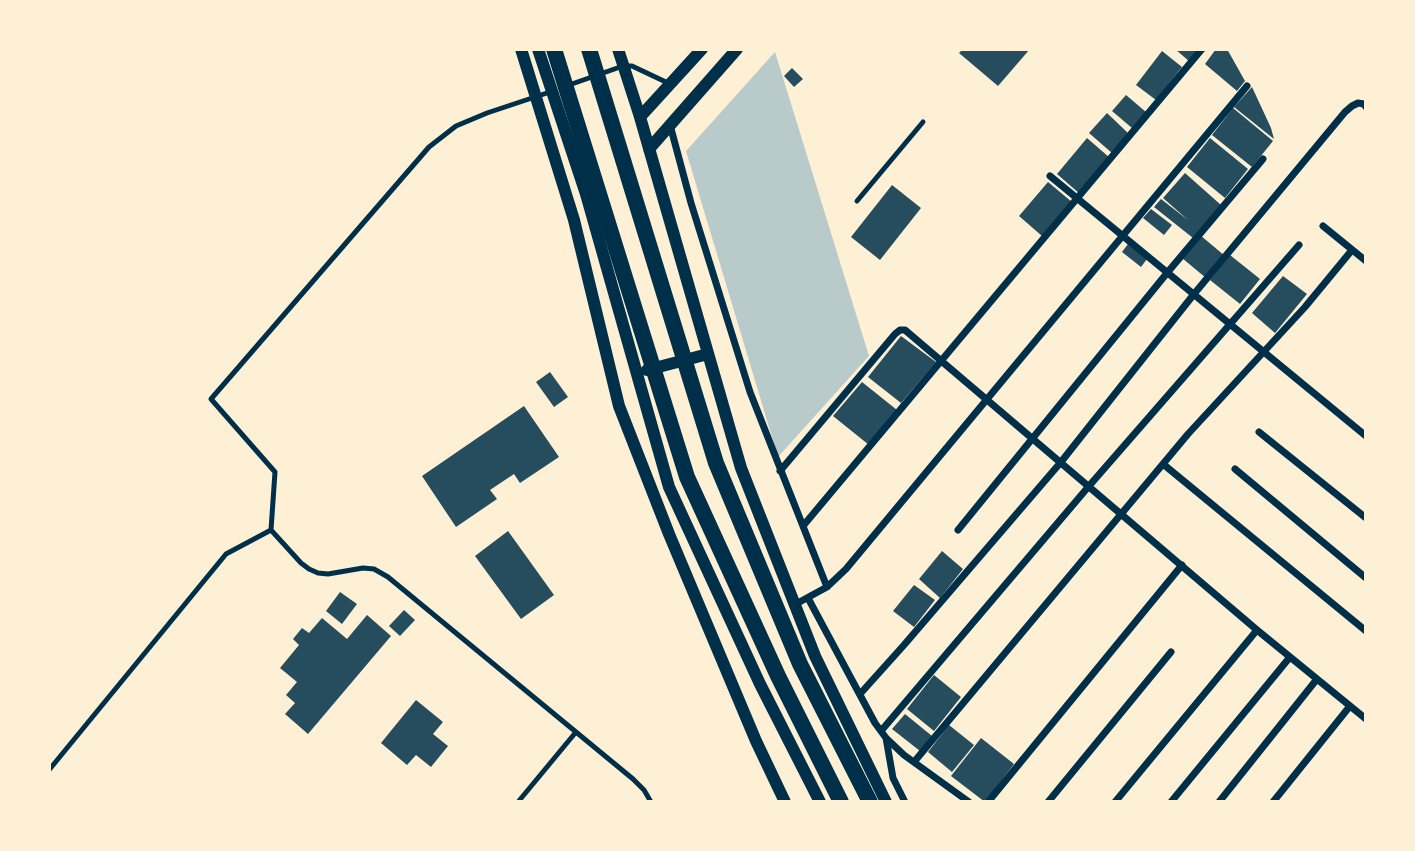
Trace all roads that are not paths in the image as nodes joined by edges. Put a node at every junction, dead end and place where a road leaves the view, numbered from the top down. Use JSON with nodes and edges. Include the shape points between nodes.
{"nodes":[{"id":1,"x":521,"y":49,"type":"edge"},
{"id":2,"x":538,"y":49,"type":"edge"},
{"id":3,"x":554,"y":49,"type":"edge"},
{"id":4,"x":589,"y":49,"type":"edge"},
{"id":5,"x":618,"y":49,"type":"edge"},
{"id":6,"x":702,"y":49,"type":"edge"},
{"id":7,"x":737,"y":49,"type":"edge"},
{"id":8,"x":1202,"y":49,"type":"edge"},
{"id":9,"x":623,"y":66,"type":"junction"},
{"id":10,"x":671,"y":84,"type":"junction"},
{"id":11,"x":1247,"y":86,"type":"dead end"},
{"id":12,"x":552,"y":91,"type":"junction"},
{"id":13,"x":536,"y":97,"type":"junction"},
{"id":14,"x":1366,"y":107,"type":"edge"},
{"id":15,"x":640,"y":117,"type":"junction"},
{"id":16,"x":923,"y":122,"type":"dead end"},
{"id":17,"x":670,"y":125,"type":"junction"},
{"id":18,"x":649,"y":149,"type":"junction"},
{"id":19,"x":1264,"y":159,"type":"dead end"},
{"id":20,"x":1050,"y":176,"type":"dead end"},
{"id":21,"x":1077,"y":198,"type":"junction"},
{"id":22,"x":857,"y":201,"type":"dead end"},
{"id":23,"x":1323,"y":226,"type":"dead end"},
{"id":24,"x":1123,"y":237,"type":"junction"},
{"id":25,"x":1299,"y":245,"type":"dead end"},
{"id":26,"x":1352,"y":250,"type":"junction"},
{"id":27,"x":1366,"y":261,"type":"edge"},
{"id":28,"x":1167,"y":273,"type":"junction"},
{"id":29,"x":1194,"y":294,"type":"junction"},
{"id":30,"x":1231,"y":325,"type":"junction"},
{"id":31,"x":1264,"y":353,"type":"junction"},
{"id":32,"x":708,"y":354,"type":"junction"},
{"id":33,"x":942,"y":362,"type":"junction"},
{"id":34,"x":637,"y":373,"type":"junction"},
{"id":35,"x":986,"y":399,"type":"junction"},
{"id":36,"x":1258,"y":432,"type":"dead end"},
{"id":37,"x":1366,"y":436,"type":"edge"},
{"id":38,"x":1032,"y":438,"type":"junction"},
{"id":39,"x":1061,"y":462,"type":"junction"},
{"id":40,"x":1163,"y":464,"type":"junction"},
{"id":41,"x":1235,"y":469,"type":"dead end"},
{"id":42,"x":780,"y":471,"type":"junction"},
{"id":43,"x":1090,"y":486,"type":"junction"},
{"id":44,"x":1121,"y":514,"type":"junction"},
{"id":45,"x":1366,"y":518,"type":"edge"},
{"id":46,"x":803,"y":526,"type":"junction"},
{"id":47,"x":271,"y":530,"type":"junction"},
{"id":48,"x":958,"y":530,"type":"dead end"},
{"id":49,"x":1182,"y":565,"type":"junction"},
{"id":50,"x":1366,"y":578,"type":"edge"},
{"id":51,"x":827,"y":587,"type":"junction"},
{"id":52,"x":808,"y":598,"type":"junction"},
{"id":53,"x":794,"y":605,"type":"junction"},
{"id":54,"x":1256,"y":630,"type":"junction"},
{"id":55,"x":1366,"y":631,"type":"edge"},
{"id":56,"x":1171,"y":652,"type":"dead end"},
{"id":57,"x":1290,"y":657,"type":"junction"},
{"id":58,"x":1317,"y":679,"type":"junction"},
{"id":59,"x":860,"y":694,"type":"junction"},
{"id":60,"x":1350,"y":706,"type":"junction"},
{"id":61,"x":1366,"y":719,"type":"edge"},
{"id":62,"x":576,"y":732,"type":"junction"},
{"id":63,"x":883,"y":734,"type":"junction"},
{"id":64,"x":915,"y":762,"type":"junction"},
{"id":65,"x":49,"y":770,"type":"edge"},
{"id":66,"x":518,"y":802,"type":"edge"},
{"id":67,"x":651,"y":802,"type":"edge"},
{"id":68,"x":785,"y":802,"type":"edge"},
{"id":69,"x":820,"y":802,"type":"edge"},
{"id":70,"x":841,"y":802,"type":"edge"},
{"id":71,"x":870,"y":802,"type":"edge"},
{"id":72,"x":886,"y":802,"type":"edge"},
{"id":73,"x":905,"y":802,"type":"edge"},
{"id":74,"x":969,"y":802,"type":"edge"},
{"id":75,"x":988,"y":802,"type":"edge"},
{"id":76,"x":1048,"y":802,"type":"edge"},
{"id":77,"x":1115,"y":802,"type":"edge"},
{"id":78,"x":1171,"y":802,"type":"edge"},
{"id":79,"x":1219,"y":802,"type":"edge"},
{"id":80,"x":1273,"y":802,"type":"edge"}],
"edges":[{"from":1,"to":13,"type":"street"},
{"from":2,"to":12,"type":"street"},
{"from":3,"to":70,"type":"main road","via":[[687,477]]},
{"from":4,"to":71,"type":"main road","via":[[716,463],[800,664]]},
{"from":5,"to":9,"type":"street"},
{"from":6,"to":10,"type":"street"},
{"from":7,"to":17,"type":"street"},
{"from":8,"to":21,"type":"street"},
{"from":9,"to":10,"type":"lane"},
{"from":9,"to":12,"type":"lane"},
{"from":9,"to":15,"type":"street"},
{"from":10,"to":15,"type":"street"},
{"from":11,"to":24,"type":"street"},
{"from":12,"to":13,"type":"lane"},
{"from":12,"to":34,"type":"street"},
{"from":13,"to":47,"type":"lane","via":[[456,126],[429,147],[211,399],[275,472]]},
{"from":13,"to":68,"type":"street","via":[[574,220],[619,406],[668,534]]},
{"from":14,"to":29,"type":"street","via":[[1358,103],[1345,113]]},
{"from":15,"to":18,"type":"street"},
{"from":16,"to":22,"type":"lane"},
{"from":17,"to":18,"type":"street"},
{"from":17,"to":42,"type":"street","via":[[746,379]]},
{"from":18,"to":32,"type":"street"},
{"from":19,"to":28,"type":"street"},
{"from":20,"to":21,"type":"street"},
{"from":21,"to":24,"type":"street"},
{"from":21,"to":33,"type":"street"},
{"from":23,"to":26,"type":"street"},
{"from":24,"to":28,"type":"street"},
{"from":24,"to":35,"type":"street"},
{"from":25,"to":30,"type":"street"},
{"from":26,"to":27,"type":"street"},
{"from":26,"to":31,"type":"street"},
{"from":28,"to":29,"type":"street"},
{"from":28,"to":38,"type":"street"},
{"from":29,"to":30,"type":"street"},
{"from":29,"to":39,"type":"street"},
{"from":30,"to":31,"type":"street"},
{"from":30,"to":43,"type":"street"},
{"from":31,"to":37,"type":"street"},
{"from":31,"to":40,"type":"street"},
{"from":32,"to":34,"type":"street"},
{"from":32,"to":53,"type":"street","via":[[741,468]]},
{"from":33,"to":35,"type":"street"},
{"from":33,"to":42,"type":"street","via":[[900,330]]},
{"from":33,"to":46,"type":"street"},
{"from":34,"to":69,"type":"street","via":[[669,487]]},
{"from":35,"to":38,"type":"street"},
{"from":35,"to":51,"type":"street"},
{"from":36,"to":45,"type":"street"},
{"from":38,"to":39,"type":"street"},
{"from":38,"to":48,"type":"street"},
{"from":39,"to":43,"type":"street"},
{"from":39,"to":59,"type":"street"},
{"from":40,"to":44,"type":"street"},
{"from":40,"to":55,"type":"street"},
{"from":41,"to":50,"type":"street"},
{"from":42,"to":46,"type":"street"},
{"from":43,"to":44,"type":"street"},
{"from":43,"to":63,"type":"street"},
{"from":44,"to":49,"type":"street"},
{"from":44,"to":64,"type":"street"},
{"from":46,"to":51,"type":"street"},
{"from":47,"to":62,"type":"lane","via":[[318,573],[363,568],[388,577]]},
{"from":47,"to":65,"type":"lane","via":[[226,554]]},
{"from":49,"to":54,"type":"street"},
{"from":49,"to":75,"type":"street"},
{"from":51,"to":52,"type":"street"},
{"from":52,"to":53,"type":"street"},
{"from":52,"to":59,"type":"street"},
{"from":53,"to":72,"type":"street"},
{"from":54,"to":57,"type":"street"},
{"from":54,"to":77,"type":"street"},
{"from":56,"to":76,"type":"street"},
{"from":57,"to":58,"type":"street"},
{"from":57,"to":78,"type":"street"},
{"from":58,"to":60,"type":"street"},
{"from":58,"to":79,"type":"street"},
{"from":59,"to":63,"type":"street"},
{"from":60,"to":61,"type":"street"},
{"from":60,"to":80,"type":"street"},
{"from":62,"to":66,"type":"lane"},
{"from":62,"to":67,"type":"lane","via":[[633,779]]},
{"from":63,"to":64,"type":"street"},
{"from":63,"to":73,"type":"street","via":[[892,778]]},
{"from":64,"to":74,"type":"street"}]}
